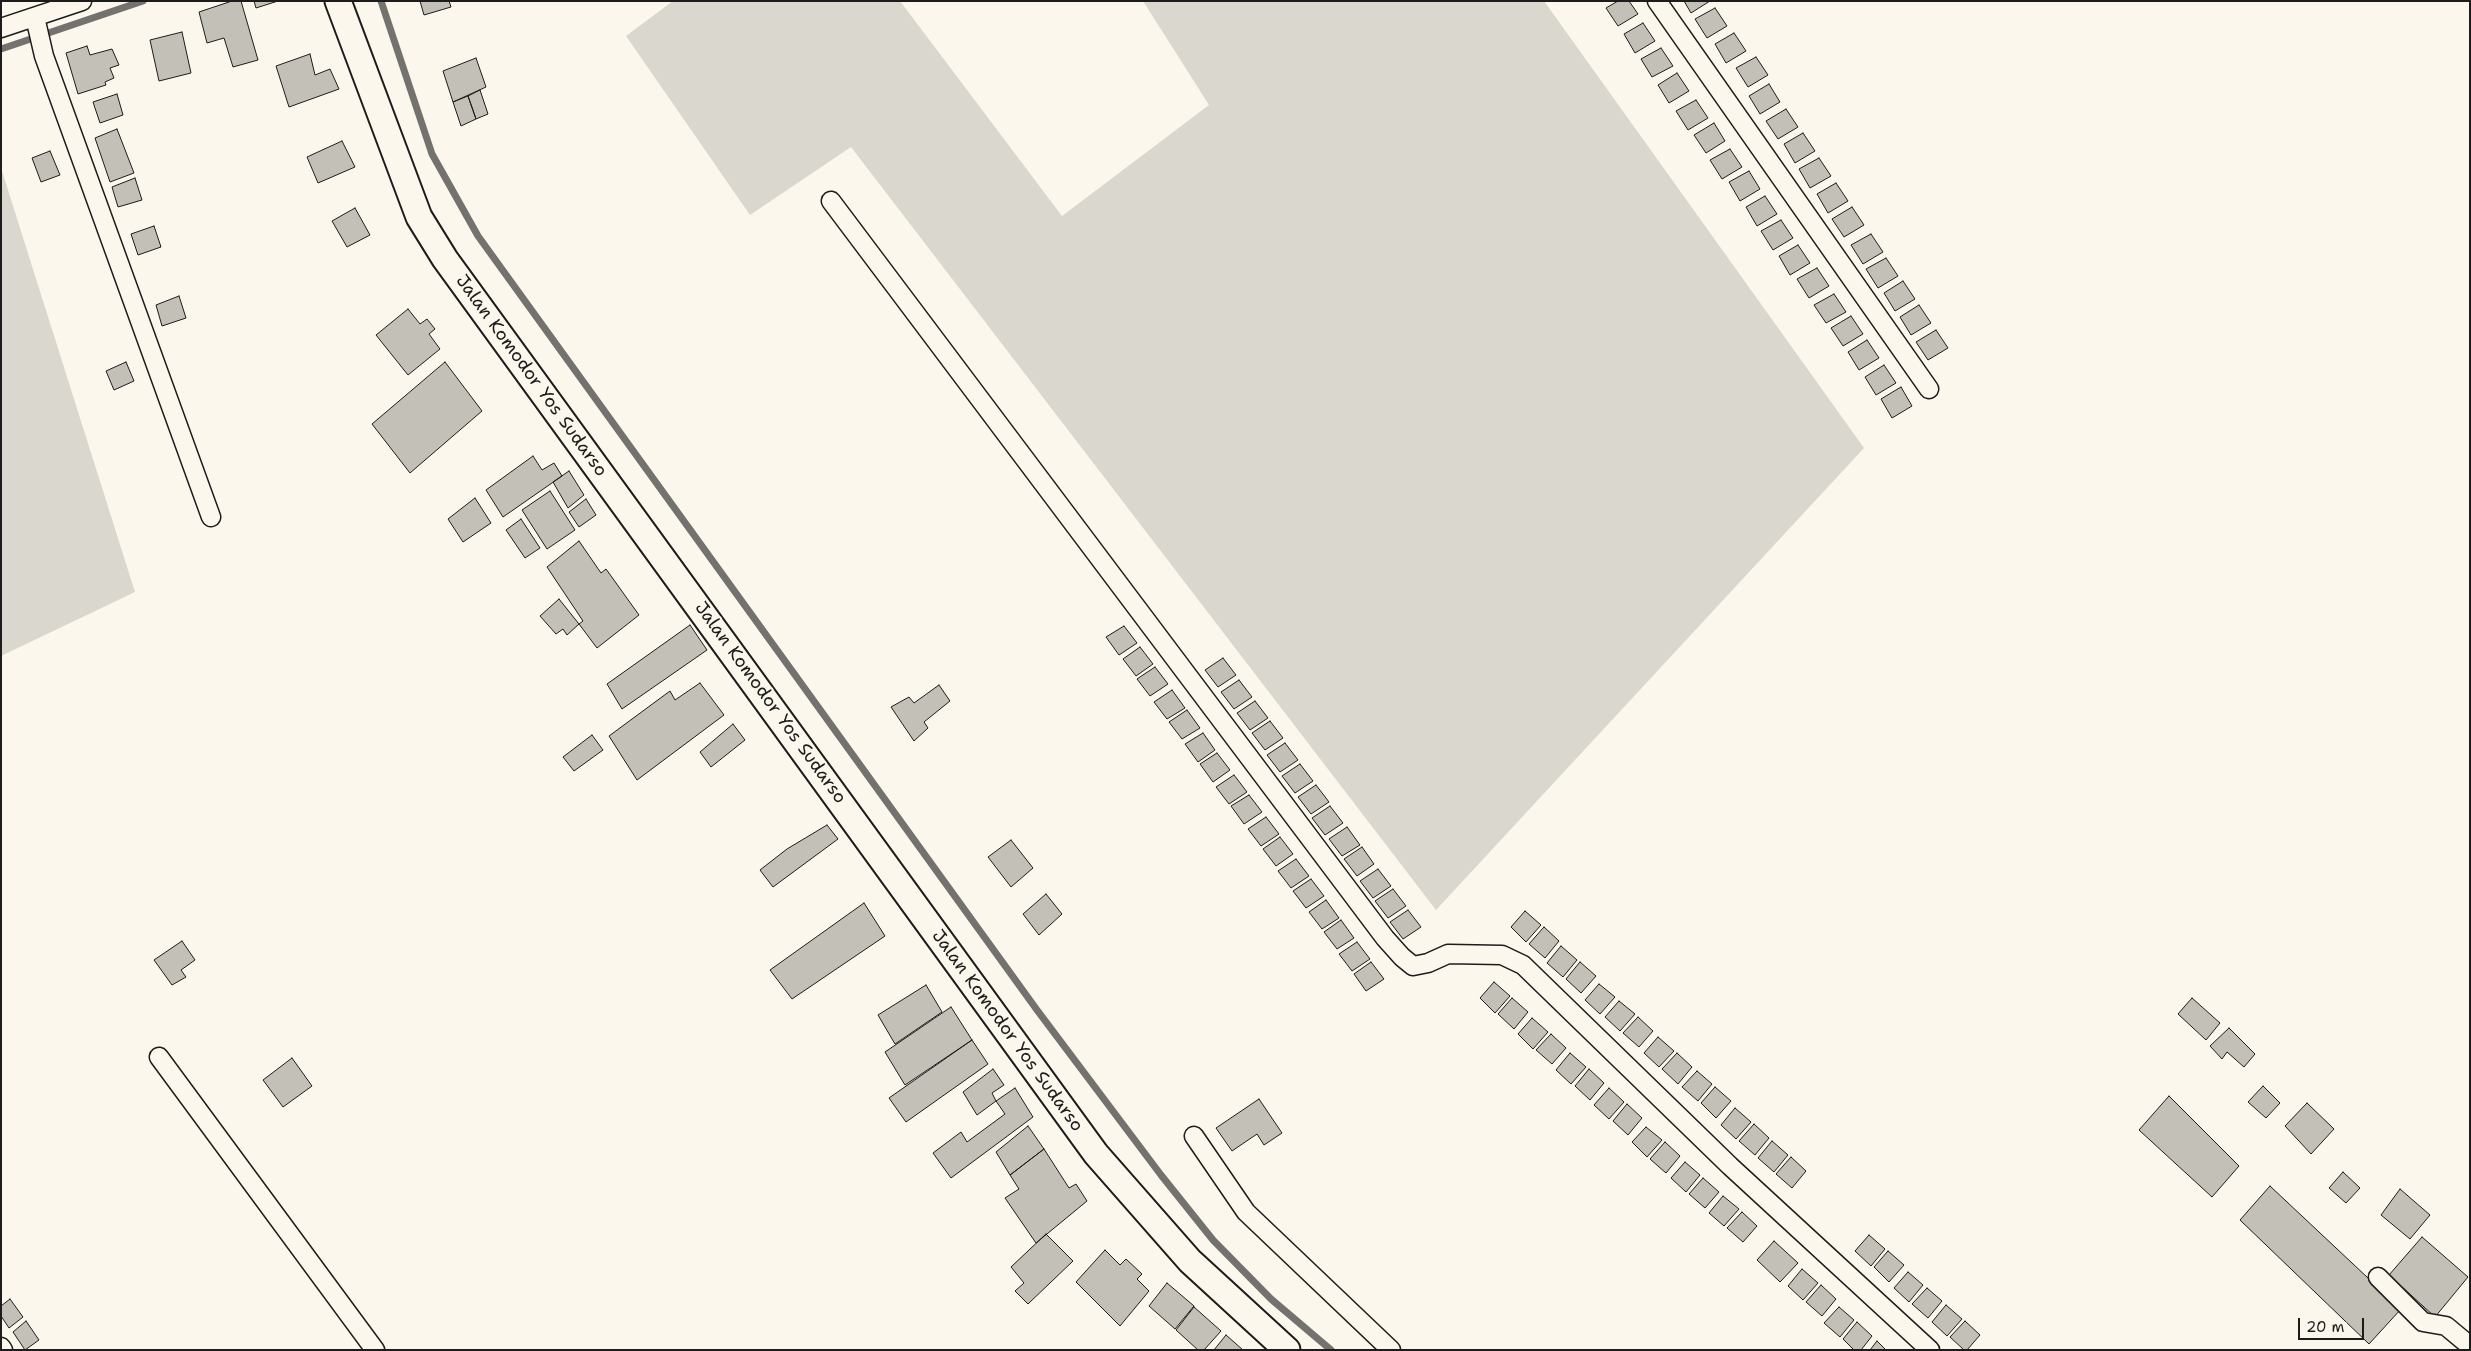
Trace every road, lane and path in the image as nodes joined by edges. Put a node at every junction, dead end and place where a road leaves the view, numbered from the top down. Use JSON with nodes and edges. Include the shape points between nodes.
{"nodes":[{"id":1,"x":82,"y":1,"type":"edge"},
{"id":2,"x":338,"y":1,"type":"edge"},
{"id":3,"x":1657,"y":1,"type":"edge"},
{"id":4,"x":35,"y":21,"type":"junction"},
{"id":5,"x":1,"y":28,"type":"edge"},
{"id":6,"x":831,"y":200,"type":"dead end"},
{"id":7,"x":1929,"y":389,"type":"dead end"},
{"id":8,"x":211,"y":517,"type":"dead end"},
{"id":9,"x":160,"y":1057,"type":"dead end"},
{"id":10,"x":1194,"y":1136,"type":"dead end"},
{"id":11,"x":2378,"y":1277,"type":"dead end"},
{"id":12,"x":2470,"y":1346,"type":"edge"},
{"id":13,"x":1385,"y":1348,"type":"edge"},
{"id":14,"x":375,"y":1350,"type":"edge"},
{"id":15,"x":1287,"y":1350,"type":"edge"},
{"id":16,"x":1930,"y":1350,"type":"edge"}],
"edges":[{"from":1,"to":4,"type":"street"},
{"from":2,"to":15,"type":"street","name":"Jalan Komodor Yos Sudarso","via":[[419,218],[445,259],[1096,1154],[1190,1261]]},
{"from":3,"to":7,"type":"street"},
{"from":4,"to":5,"type":"street"},
{"from":4,"to":8,"type":"street","via":[[44,56]]},
{"from":6,"to":16,"type":"street","via":[[1402,957],[1413,966],[1448,954],[1502,955],[1523,965],[1730,1166]]},
{"from":9,"to":14,"type":"street"},
{"from":10,"to":13,"type":"street","via":[[1246,1212]]},
{"from":11,"to":12,"type":"street","via":[[2423,1322],[2446,1326]]}]}
